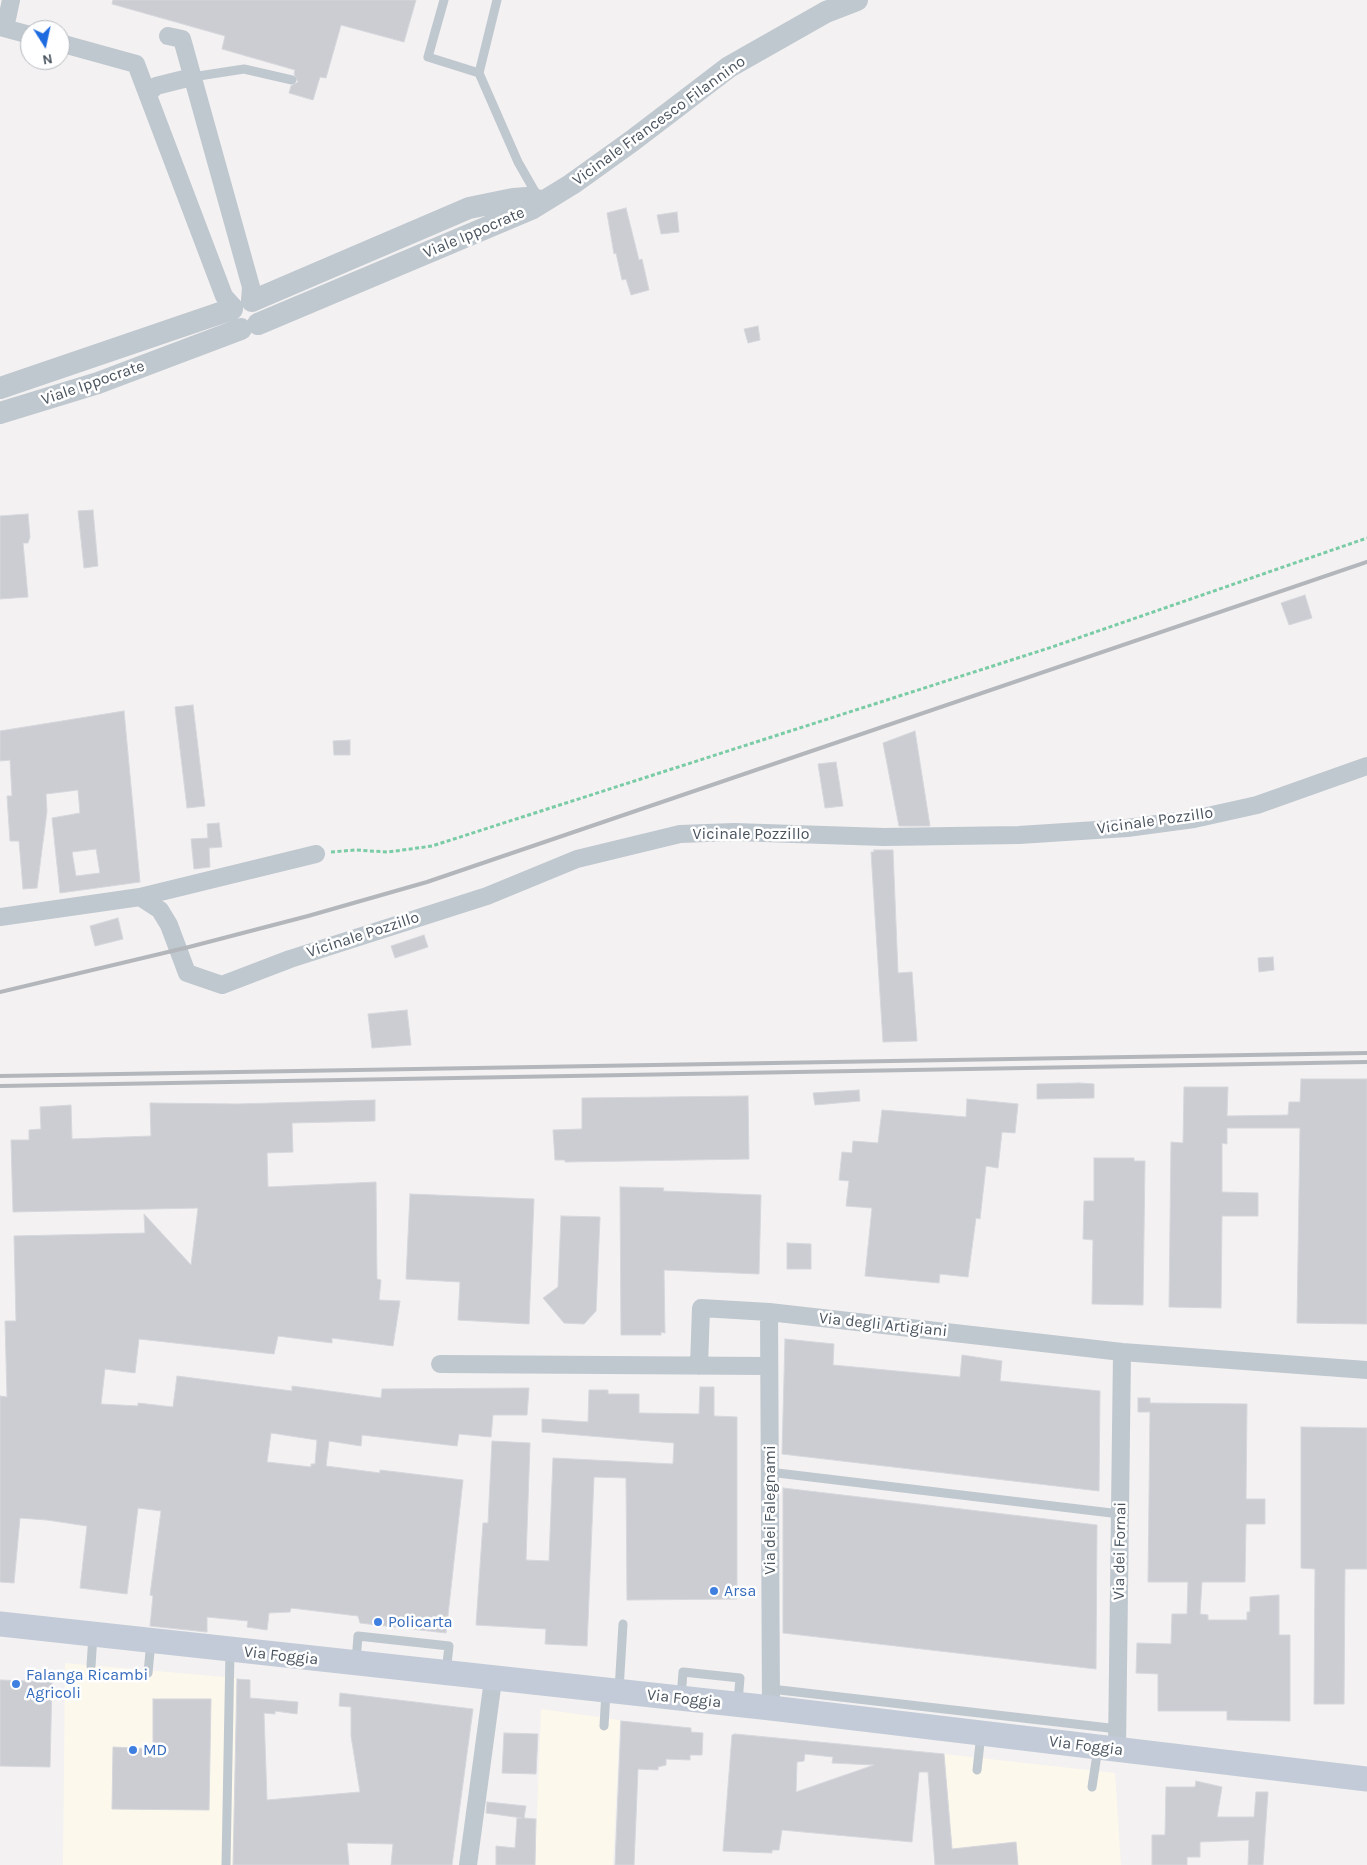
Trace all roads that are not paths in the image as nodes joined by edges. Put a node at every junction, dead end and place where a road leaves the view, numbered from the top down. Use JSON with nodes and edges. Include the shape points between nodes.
{"nodes":[{"id":1,"x":11,"y":0,"type":"edge"},
{"id":2,"x":444,"y":0,"type":"edge"},
{"id":3,"x":497,"y":0,"type":"edge"},
{"id":4,"x":857,"y":0,"type":"edge"},
{"id":5,"x":2,"y":27,"type":"edge"},
{"id":6,"x":20,"y":32,"type":"edge"},
{"id":7,"x":168,"y":36,"type":"dead end"},
{"id":8,"x":70,"y":46,"type":"edge"},
{"id":9,"x":479,"y":73,"type":"junction"},
{"id":10,"x":192,"y":76,"type":"junction"},
{"id":11,"x":292,"y":80,"type":"dead end"},
{"id":12,"x":148,"y":94,"type":"junction"},
{"id":13,"x":540,"y":201,"type":"junction"},
{"id":14,"x":242,"y":304,"type":"junction"},
{"id":15,"x":250,"y":327,"type":"junction"},
{"id":16,"x":0,"y":388,"type":"edge"},
{"id":17,"x":0,"y":414,"type":"edge"},
{"id":18,"x":1367,"y":766,"type":"edge"},
{"id":19,"x":316,"y":854,"type":"road end"},
{"id":20,"x":140,"y":897,"type":"junction"},
{"id":21,"x":0,"y":917,"type":"edge"},
{"id":22,"x":769,"y":1312,"type":"junction"},
{"id":23,"x":1122,"y":1352,"type":"junction"},
{"id":24,"x":440,"y":1364,"type":"dead end"},
{"id":25,"x":699,"y":1366,"type":"junction"},
{"id":26,"x":769,"y":1366,"type":"junction"},
{"id":27,"x":1367,"y":1370,"type":"edge"},
{"id":28,"x":769,"y":1472,"type":"junction"},
{"id":29,"x":1120,"y":1514,"type":"junction"},
{"id":30,"x":0,"y":1624,"type":"edge"},
{"id":31,"x":623,"y":1624,"type":"dead end"},
{"id":32,"x":93,"y":1635,"type":"junction"},
{"id":33,"x":150,"y":1641,"type":"junction"},
{"id":34,"x":230,"y":1650,"type":"junction"},
{"id":35,"x":91,"y":1666,"type":"dead end"},
{"id":36,"x":148,"y":1673,"type":"dead end"},
{"id":37,"x":493,"y":1680,"type":"junction"},
{"id":38,"x":612,"y":1692,"type":"junction"},
{"id":39,"x":771,"y":1699,"type":"junction"},
{"id":40,"x":604,"y":1726,"type":"dead end"},
{"id":41,"x":981,"y":1733,"type":"junction"},
{"id":42,"x":1111,"y":1742,"type":"junction"},
{"id":43,"x":977,"y":1770,"type":"dead end"},
{"id":44,"x":1367,"y":1779,"type":"edge"},
{"id":45,"x":1092,"y":1787,"type":"dead end"},
{"id":46,"x":226,"y":1865,"type":"edge"},
{"id":47,"x":468,"y":1865,"type":"edge"}],
"edges":[{"from":1,"to":5,"type":"street"},
{"from":2,"to":9,"type":"lane","via":[[428,57]]},
{"from":3,"to":9,"type":"lane"},
{"from":4,"to":13,"type":"street","name":"Vicinale Francesco Filannino","via":[[826,12],[730,67],[587,173]]},
{"from":5,"to":6,"type":"street"},
{"from":7,"to":10,"type":"street","via":[[182,39]]},
{"from":8,"to":12,"type":"street","via":[[136,64]]},
{"from":9,"to":13,"type":"lane","via":[[518,162]]},
{"from":10,"to":11,"type":"lane","via":[[244,70]]},
{"from":10,"to":12,"type":"street","via":[[156,86]]},
{"from":10,"to":14,"type":"street","via":[[252,288]]},
{"from":12,"to":14,"type":"street","via":[[224,296]]},
{"from":13,"to":14,"type":"street","name":"Viale Ippocrate","via":[[513,199],[469,208]]},
{"from":13,"to":15,"type":"street","name":"Viale Ippocrate","via":[[520,214]]},
{"from":14,"to":15,"type":"street","via":[[231,319]]},
{"from":14,"to":16,"type":"street","name":"Viale Ippocrate"},
{"from":15,"to":17,"type":"street","name":"Viale Ippocrate","via":[[98,383]]},
{"from":18,"to":20,"type":"street","name":"Vicinale Pozzillo","via":[[1257,805],[1194,819],[1127,828],[913,837],[734,832],[680,834],[577,859],[487,896],[317,950],[222,986],[187,973],[160,910]]},
{"from":19,"to":20,"type":"street"},
{"from":20,"to":21,"type":"street"},
{"from":22,"to":23,"type":"street","name":"Via degli Artigiani"},
{"from":22,"to":25,"type":"street","name":"Via degli Artigiani","via":[[701,1308]]},
{"from":22,"to":26,"type":"street","name":"Via dei Falegnami"},
{"from":23,"to":27,"type":"street","name":"Via degli Artigiani"},
{"from":23,"to":29,"type":"street","name":"Via dei Fornai"},
{"from":24,"to":25,"type":"street"},
{"from":25,"to":26,"type":"street"},
{"from":26,"to":28,"type":"street","name":"Via dei Falegnami"},
{"from":28,"to":29,"type":"lane"},
{"from":28,"to":39,"type":"street","name":"Via dei Falegnami"},
{"from":29,"to":42,"type":"street","name":"Via dei Fornai"},
{"from":30,"to":32,"type":"main road","name":"Via Foggia"},
{"from":31,"to":38,"type":"lane"},
{"from":32,"to":33,"type":"main road","name":"Via Foggia"},
{"from":32,"to":35,"type":"lane"},
{"from":33,"to":34,"type":"main road","name":"Via Foggia"},
{"from":33,"to":36,"type":"lane"},
{"from":34,"to":37,"type":"main road","name":"Via Foggia"},
{"from":34,"to":46,"type":"lane"},
{"from":37,"to":38,"type":"main road","name":"Via Foggia"},
{"from":37,"to":47,"type":"street"},
{"from":38,"to":39,"type":"main road","name":"Via Foggia","via":[[738,1705]]},
{"from":38,"to":40,"type":"lane"},
{"from":39,"to":41,"type":"main road","name":"Via Foggia"},
{"from":39,"to":42,"type":"lane"},
{"from":41,"to":42,"type":"main road","name":"Via Foggia"},
{"from":41,"to":43,"type":"lane"},
{"from":42,"to":44,"type":"main road","name":"Via Foggia"},
{"from":42,"to":45,"type":"lane"}]}
